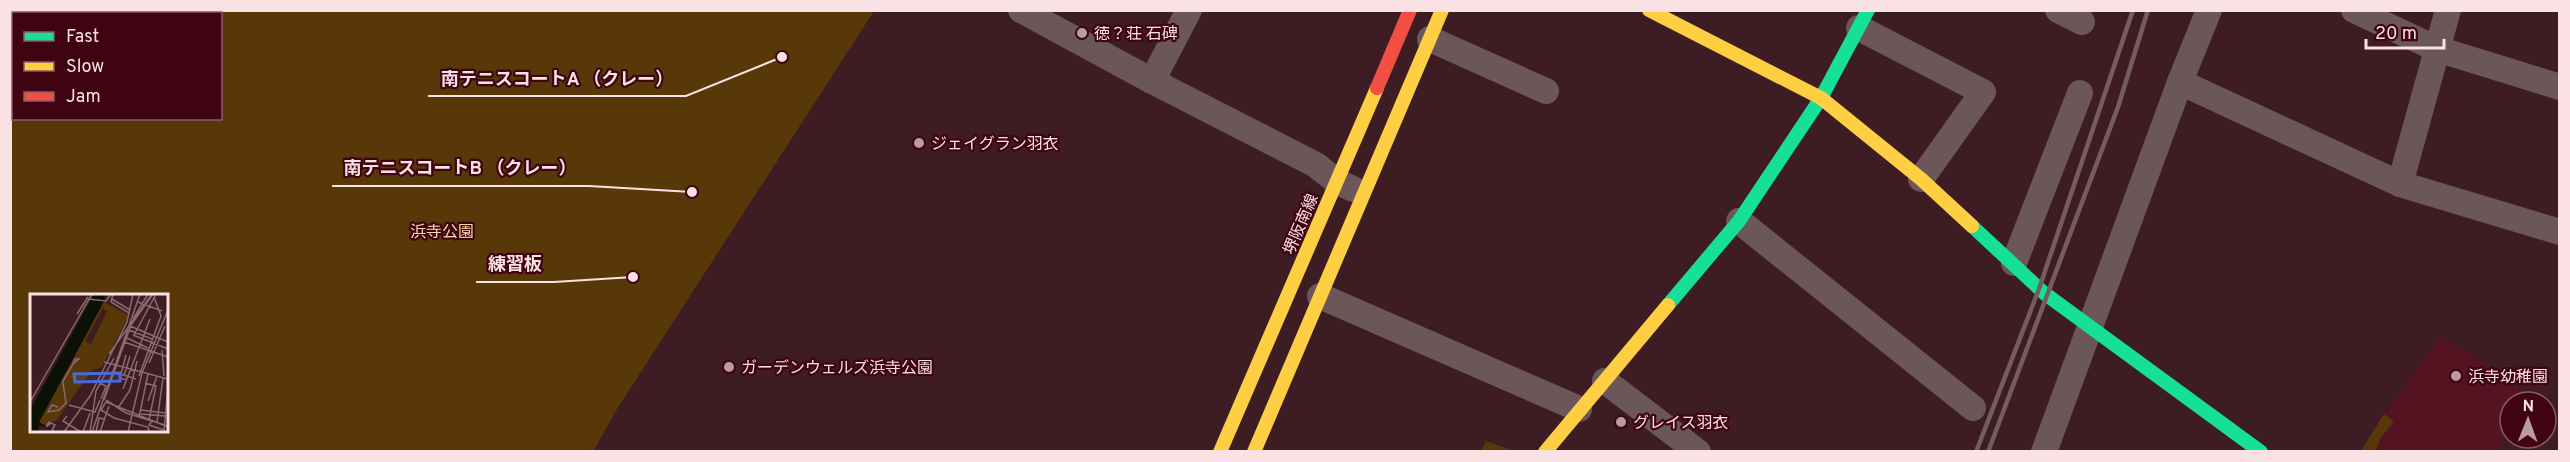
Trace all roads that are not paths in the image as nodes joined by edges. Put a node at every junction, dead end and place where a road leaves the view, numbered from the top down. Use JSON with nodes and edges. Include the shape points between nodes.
{"nodes":[{"id":1,"x":1021,"y":10,"type":"edge"},
{"id":2,"x":1189,"y":10,"type":"edge"},
{"id":3,"x":1410,"y":10,"type":"edge"},
{"id":4,"x":1442,"y":10,"type":"edge"},
{"id":5,"x":1649,"y":10,"type":"edge"},
{"id":6,"x":2058,"y":10,"type":"edge"},
{"id":7,"x":2209,"y":10,"type":"edge"},
{"id":8,"x":2354,"y":10,"type":"edge"},
{"id":9,"x":2448,"y":10,"type":"edge"},
{"id":10,"x":1864,"y":19,"type":"edge"},
{"id":11,"x":2082,"y":22,"type":"dead end"},
{"id":12,"x":1430,"y":39,"type":"junction"},
{"id":13,"x":2437,"y":49,"type":"junction"},
{"id":14,"x":1152,"y":81,"type":"junction"},
{"id":15,"x":2180,"y":82,"type":"junction"},
{"id":16,"x":2559,"y":87,"type":"edge"},
{"id":17,"x":1546,"y":91,"type":"dead end"},
{"id":18,"x":2080,"y":93,"type":"dead end"},
{"id":19,"x":1821,"y":98,"type":"junction"},
{"id":20,"x":1921,"y":179,"type":"junction"},
{"id":21,"x":1336,"y":181,"type":"junction"},
{"id":22,"x":2400,"y":184,"type":"junction"},
{"id":23,"x":1363,"y":194,"type":"junction"},
{"id":24,"x":1739,"y":220,"type":"junction"},
{"id":25,"x":2559,"y":232,"type":"edge"},
{"id":26,"x":2014,"y":263,"type":"junction"},
{"id":27,"x":1320,"y":296,"type":"junction"},
{"id":28,"x":2090,"y":329,"type":"junction"},
{"id":29,"x":1605,"y":381,"type":"junction"},
{"id":30,"x":1973,"y":408,"type":"dead end"},
{"id":31,"x":1580,"y":409,"type":"junction"},
{"id":32,"x":1220,"y":452,"type":"edge"},
{"id":33,"x":1254,"y":452,"type":"edge"},
{"id":34,"x":1545,"y":452,"type":"edge"},
{"id":35,"x":1698,"y":452,"type":"edge"},
{"id":36,"x":2044,"y":452,"type":"edge"},
{"id":37,"x":2261,"y":452,"type":"edge"}],
"edges":[{"from":1,"to":14,"type":"street"},
{"from":2,"to":14,"type":"street"},
{"from":3,"to":21,"type":"street","name":"堺阪南線"},
{"from":4,"to":12,"type":"street"},
{"from":5,"to":19,"type":"street"},
{"from":6,"to":11,"type":"street"},
{"from":7,"to":15,"type":"street"},
{"from":8,"to":13,"type":"street"},
{"from":9,"to":13,"type":"street"},
{"from":10,"to":19,"type":"street"},
{"from":10,"to":20,"type":"street","via":[[1983,92]]},
{"from":12,"to":17,"type":"street"},
{"from":12,"to":23,"type":"street"},
{"from":13,"to":16,"type":"street"},
{"from":13,"to":22,"type":"street"},
{"from":14,"to":21,"type":"street","via":[[1316,165]]},
{"from":15,"to":22,"type":"street"},
{"from":15,"to":28,"type":"street"},
{"from":18,"to":26,"type":"street"},
{"from":19,"to":20,"type":"street"},
{"from":19,"to":24,"type":"street"},
{"from":20,"to":26,"type":"street"},
{"from":21,"to":23,"type":"street"},
{"from":21,"to":32,"type":"street","name":"堺阪南線"},
{"from":22,"to":25,"type":"street"},
{"from":23,"to":27,"type":"street"},
{"from":24,"to":29,"type":"street"},
{"from":24,"to":30,"type":"street"},
{"from":26,"to":28,"type":"street","via":[[2039,290]]},
{"from":27,"to":31,"type":"street"},
{"from":27,"to":33,"type":"street"},
{"from":28,"to":36,"type":"street"},
{"from":28,"to":37,"type":"street"},
{"from":29,"to":31,"type":"street"},
{"from":29,"to":35,"type":"street"},
{"from":31,"to":34,"type":"street"}]}
